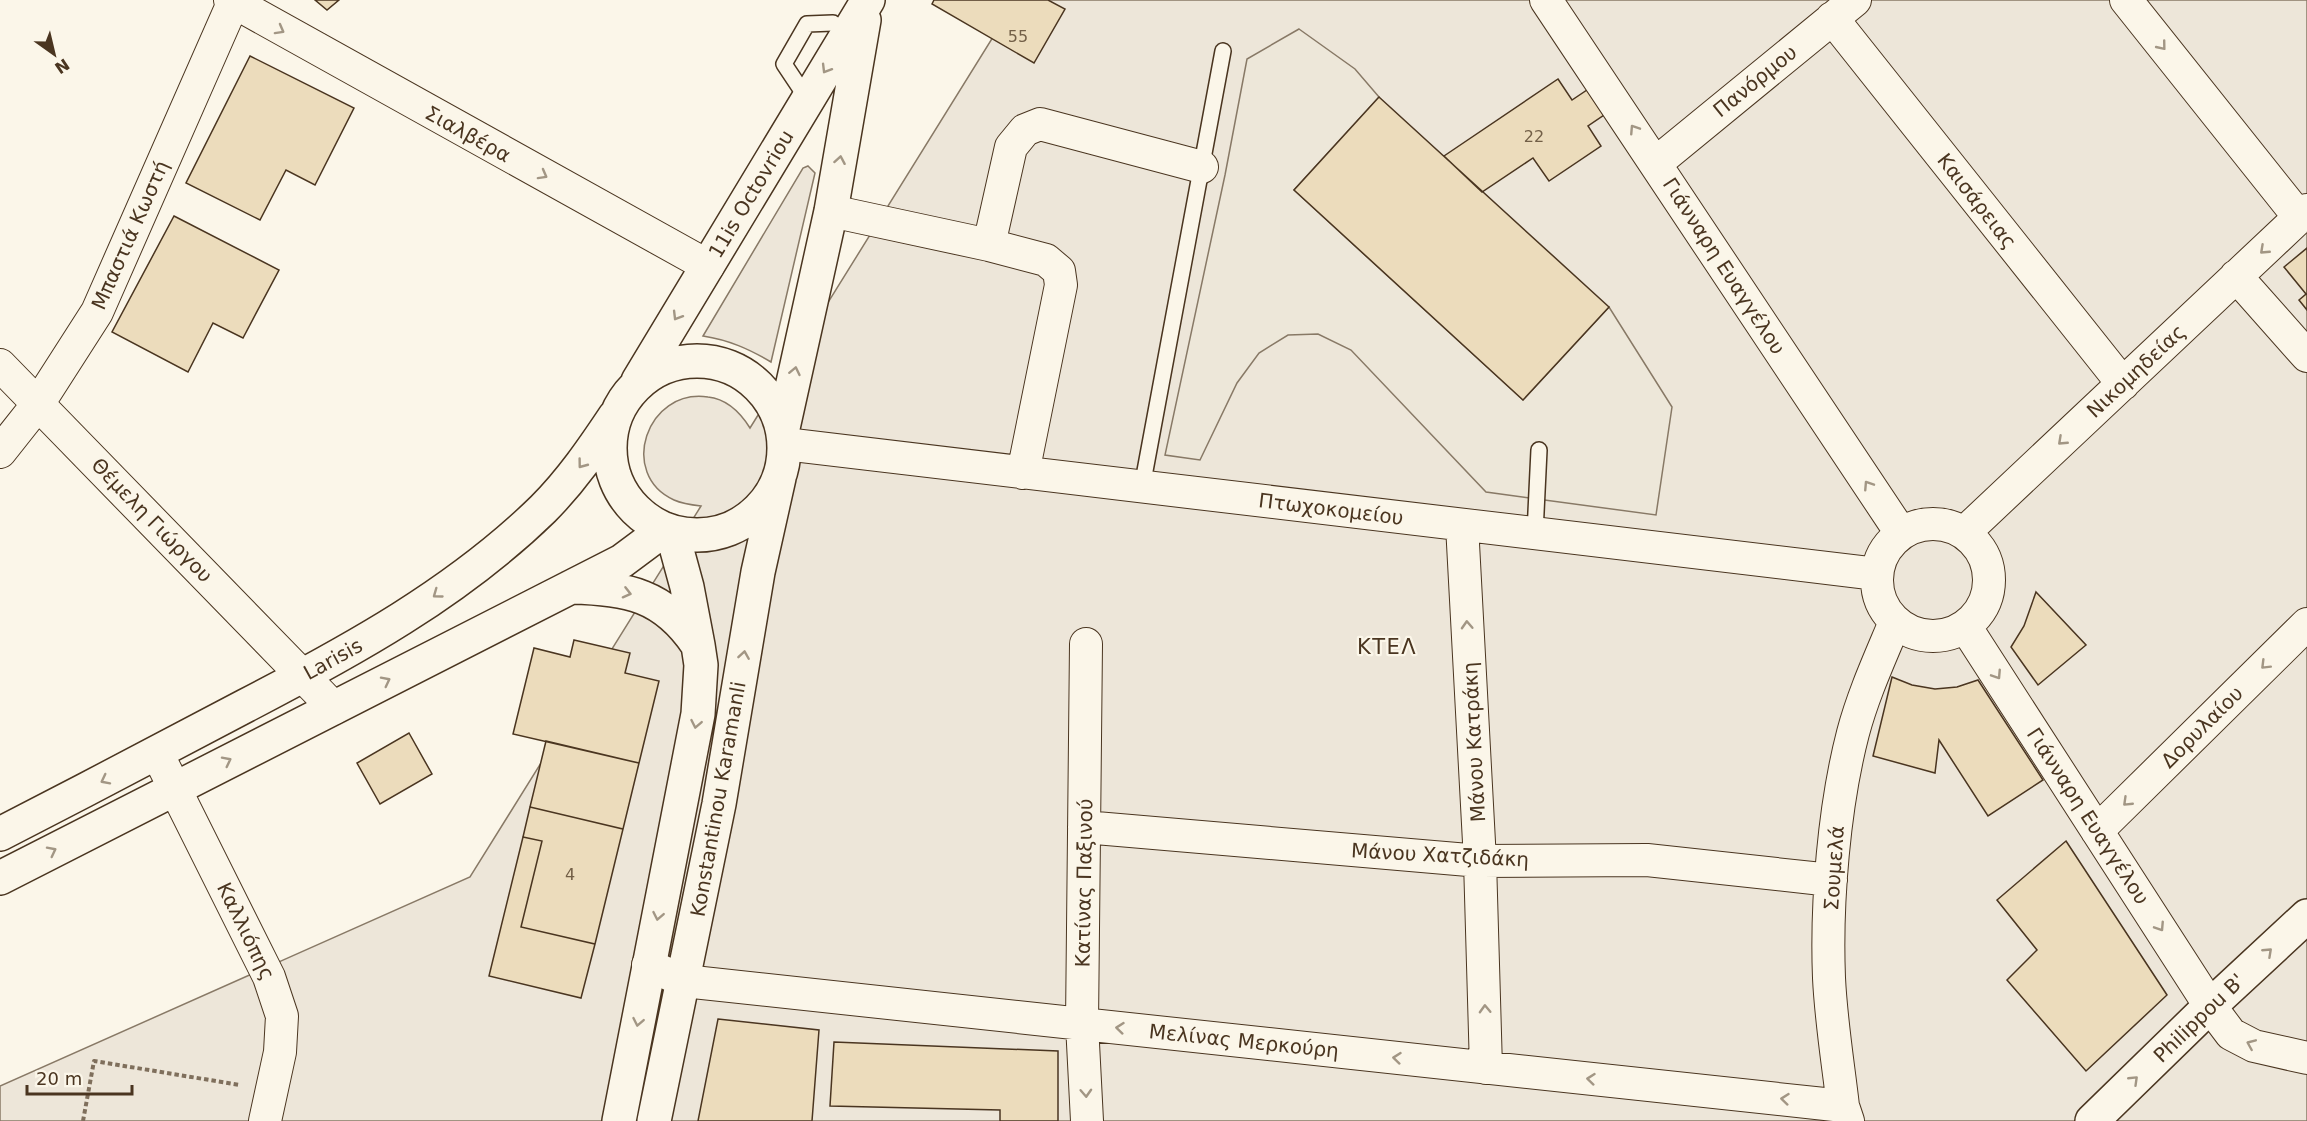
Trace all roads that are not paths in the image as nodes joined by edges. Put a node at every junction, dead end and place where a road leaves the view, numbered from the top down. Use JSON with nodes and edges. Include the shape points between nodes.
{"nodes":[{"id":1,"x":868,"y":0,"type":"edge"},
{"id":2,"x":1546,"y":0,"type":"edge"},
{"id":3,"x":2126,"y":0,"type":"edge"},
{"id":4,"x":232,"y":2,"type":"edge"},
{"id":5,"x":1844,"y":9,"type":"edge"},
{"id":6,"x":833,"y":23,"type":"dead end"},
{"id":7,"x":1223,"y":51,"type":"dead end"},
{"id":8,"x":808,"y":100,"type":"junction"},
{"id":9,"x":1656,"y":163,"type":"junction"},
{"id":10,"x":1202,"y":167,"type":"junction"},
{"id":11,"x":831,"y":211,"type":"junction"},
{"id":12,"x":2303,"y":213,"type":"edge"},
{"id":13,"x":989,"y":245,"type":"junction"},
{"id":14,"x":708,"y":266,"type":"junction"},
{"id":15,"x":2236,"y":276,"type":"junction"},
{"id":16,"x":2307,"y":356,"type":"edge"},
{"id":17,"x":0,"y":365,"type":"edge"},
{"id":18,"x":2122,"y":384,"type":"junction"},
{"id":19,"x":634,"y":387,"type":"junction"},
{"id":20,"x":38,"y":404,"type":"junction"},
{"id":21,"x":615,"y":416,"type":"junction"},
{"id":22,"x":784,"y":436,"type":"junction"},
{"id":23,"x":1539,"y":450,"type":"dead end"},
{"id":24,"x":0,"y":452,"type":"edge"},
{"id":25,"x":1023,"y":472,"type":"junction"},
{"id":26,"x":779,"y":478,"type":"junction"},
{"id":27,"x":1142,"y":487,"type":"junction"},
{"id":28,"x":1462,"y":525,"type":"junction"},
{"id":29,"x":668,"y":530,"type":"junction"},
{"id":30,"x":1535,"y":533,"type":"junction"},
{"id":31,"x":1901,"y":533,"type":"junction"},
{"id":32,"x":1964,"y":533,"type":"junction"},
{"id":33,"x":1877,"y":573,"type":"junction"},
{"id":34,"x":569,"y":587,"type":"junction"},
{"id":35,"x":1895,"y":622,"type":"junction"},
{"id":36,"x":2307,"y":624,"type":"edge"},
{"id":37,"x":1965,"y":626,"type":"junction"},
{"id":38,"x":1086,"y":644,"type":"dead end"},
{"id":39,"x":698,"y":645,"type":"junction"},
{"id":40,"x":304,"y":675,"type":"junction"},
{"id":41,"x":334,"y":708,"type":"junction"},
{"id":42,"x":157,"y":753,"type":"junction"},
{"id":43,"x":174,"y":787,"type":"junction"},
{"id":44,"x":1084,"y":827,"type":"junction"},
{"id":45,"x":2097,"y":831,"type":"junction"},
{"id":46,"x":0,"y":834,"type":"edge"},
{"id":47,"x":1480,"y":861,"type":"junction"},
{"id":48,"x":0,"y":878,"type":"edge"},
{"id":49,"x":1831,"y":880,"type":"junction"},
{"id":50,"x":2307,"y":916,"type":"edge"},
{"id":51,"x":648,"y":965,"type":"junction"},
{"id":52,"x":684,"y":981,"type":"junction"},
{"id":53,"x":2210,"y":1006,"type":"junction"},
{"id":54,"x":1082,"y":1024,"type":"junction"},
{"id":55,"x":2307,"y":1058,"type":"edge"},
{"id":56,"x":1486,"y":1068,"type":"junction"},
{"id":57,"x":1845,"y":1113,"type":"edge"},
{"id":58,"x":266,"y":1121,"type":"edge"},
{"id":59,"x":619,"y":1121,"type":"edge"},
{"id":60,"x":654,"y":1121,"type":"edge"},
{"id":61,"x":1087,"y":1121,"type":"edge"},
{"id":62,"x":2092,"y":1121,"type":"edge"}],
"edges":[{"from":1,"to":8,"type":"main road","name":"11is Octovriou","one_way":true},
{"from":11,"to":1,"type":"main road","name":"11is Octovriou","one_way":true},
{"from":9,"to":2,"type":"street","name":"Γιάνναρη Ευαγγέλου","one_way":true},
{"from":3,"to":12,"type":"street","one_way":true},
{"from":4,"to":14,"type":"street","name":"Σιαλβέρα","one_way":true},
{"from":4,"to":20,"type":"street","name":"Μπαστιά Κωστή","via":[[97,312]]},
{"from":5,"to":9,"type":"street","name":"Πανόρμου"},
{"from":5,"to":18,"type":"street","name":"Καισάρειας"},
{"from":6,"to":8,"type":"lane","via":[[807,24],[784,64]]},
{"from":7,"to":10,"type":"lane"},
{"from":8,"to":14,"type":"main road","name":"11is Octovriou"},
{"from":31,"to":9,"type":"street","name":"Γιάνναρη Ευαγγέλου","one_way":true},
{"from":10,"to":13,"type":"street","via":[[1040,124],[1025,130],[1011,147]]},
{"from":10,"to":27,"type":"lane"},
{"from":11,"to":13,"type":"street"},
{"from":22,"to":11,"type":"main road","name":"11is Octovriou","one_way":true},
{"from":12,"to":15,"type":"street","name":"Νικομηδείας","one_way":true},
{"from":13,"to":25,"type":"street","via":[[1046,260],[1059,271],[1061,285]]},
{"from":14,"to":19,"type":"main road","name":"11is Octovriou","one_way":true},
{"from":15,"to":16,"type":"street"},
{"from":15,"to":18,"type":"street","name":"Νικομηδείας"},
{"from":17,"to":20,"type":"street","name":"Θέμελη Γιώργου"},
{"from":18,"to":32,"type":"street","name":"Νικομηδείας","one_way":true},
{"from":19,"to":21,"type":"main road"},
{"from":19,"to":22,"type":"main road","via":[[669,365],[690,360],[731,366],[764,391],[776,408]]},
{"from":20,"to":24,"type":"street","name":"Μπαστιά Κωστή"},
{"from":20,"to":40,"type":"street","name":"Θέμελη Γιώργου"},
{"from":21,"to":29,"type":"main road","via":[[609,455],[621,492],[647,520]]},
{"from":21,"to":40,"type":"main road","name":"Larisis","one_way":true,"via":[[564,486],[517,532],[423,605]]},
{"from":22,"to":25,"type":"street","name":"Πτωχοκομείου"},
{"from":22,"to":26,"type":"main road"},
{"from":23,"to":30,"type":"lane"},
{"from":25,"to":27,"type":"street","name":"Πτωχοκομείου"},
{"from":26,"to":29,"type":"main road","via":[[759,509],[728,530],[691,535]]},
{"from":52,"to":26,"type":"main road","name":"Konstantinou Karamanli","one_way":true,"via":[[758,572]]},
{"from":27,"to":28,"type":"street","name":"Πτωχοκομείου"},
{"from":28,"to":30,"type":"street","name":"Πτωχοκομείου"},
{"from":47,"to":28,"type":"street","name":"Μάνου Κατράκη","one_way":true},
{"from":29,"to":34,"type":"main road","via":[[622,561]]},
{"from":29,"to":39,"type":"main road","name":"Konstantinou Karamanli","via":[[687,587]]},
{"from":30,"to":33,"type":"street","name":"Πτωχοκομείου"},
{"from":31,"to":32,"type":"street","via":[[1921,525],[1944,525]]},
{"from":31,"to":33,"type":"street","via":[[1884,551]]},
{"from":32,"to":37,"type":"street","via":[[1980,548],[1988,568],[1988,590],[1980,610]]},
{"from":33,"to":35,"type":"street","via":[[1877,591],[1883,608]]},
{"from":34,"to":39,"type":"main road","one_way":true,"via":[[609,589],[640,597],[677,618]]},
{"from":41,"to":34,"type":"main road","one_way":true},
{"from":35,"to":37,"type":"street","via":[[1911,632],[1929,636],[1948,634]]},
{"from":35,"to":49,"type":"street","name":"Σουμελά","via":[[1853,733],[1840,797]]},
{"from":36,"to":45,"type":"street","name":"Δορυλαίου","one_way":true},
{"from":37,"to":45,"type":"street","name":"Γιάνναρη Ευαγγέλου","one_way":true},
{"from":38,"to":44,"type":"street","name":"Κατίνας Παξινού"},
{"from":39,"to":51,"type":"main road","name":"Konstantinou Karamanli","one_way":true,"via":[[698,714]]},
{"from":40,"to":41,"type":"street","name":"Θέμελη Γιώργου"},
{"from":40,"to":42,"type":"main road","name":"Larisis"},
{"from":43,"to":41,"type":"main road","one_way":true},
{"from":42,"to":43,"type":"street","name":"Καλλιόπης"},
{"from":42,"to":46,"type":"main road","name":"Larisis","one_way":true},
{"from":48,"to":43,"type":"main road","one_way":true},
{"from":43,"to":58,"type":"street","name":"Καλλιόπης","via":[[269,977],[282,1016],[280,1052]]},
{"from":44,"to":47,"type":"street","name":"Μάνου Χατζιδάκη"},
{"from":44,"to":54,"type":"street","name":"Κατίνας Παξινού"},
{"from":45,"to":53,"type":"street","name":"Γιάνναρη Ευαγγέλου","one_way":true},
{"from":47,"to":49,"type":"street","name":"Μάνου Χατζιδάκη","via":[[1647,860]]},
{"from":56,"to":47,"type":"street","name":"Μάνου Κατράκη","one_way":true},
{"from":49,"to":57,"type":"street","name":"Σουμελά","via":[[1829,977]]},
{"from":53,"to":50,"type":"main road","name":"Philippou B'","one_way":true},
{"from":51,"to":52,"type":"street","name":"Μελίνας Μερκούρη"},
{"from":51,"to":59,"type":"main road","name":"Konstantinou Karamanli","one_way":true},
{"from":52,"to":54,"type":"street","name":"Μελίνας Μερκούρη"},
{"from":52,"to":60,"type":"main road","name":"Konstantinou Karamanli"},
{"from":55,"to":53,"type":"street","name":"Γιάνναρη Ευαγγέλου","one_way":true,"via":[[2254,1046],[2231,1034]]},
{"from":62,"to":53,"type":"main road","name":"Philippou B'","one_way":true},
{"from":56,"to":54,"type":"street","name":"Μελίνας Μερκούρη","one_way":true},
{"from":54,"to":61,"type":"street","name":"Κατίνας Παξινού","one_way":true},
{"from":57,"to":56,"type":"street","name":"Μελίνας Μερκούρη","one_way":true}]}
